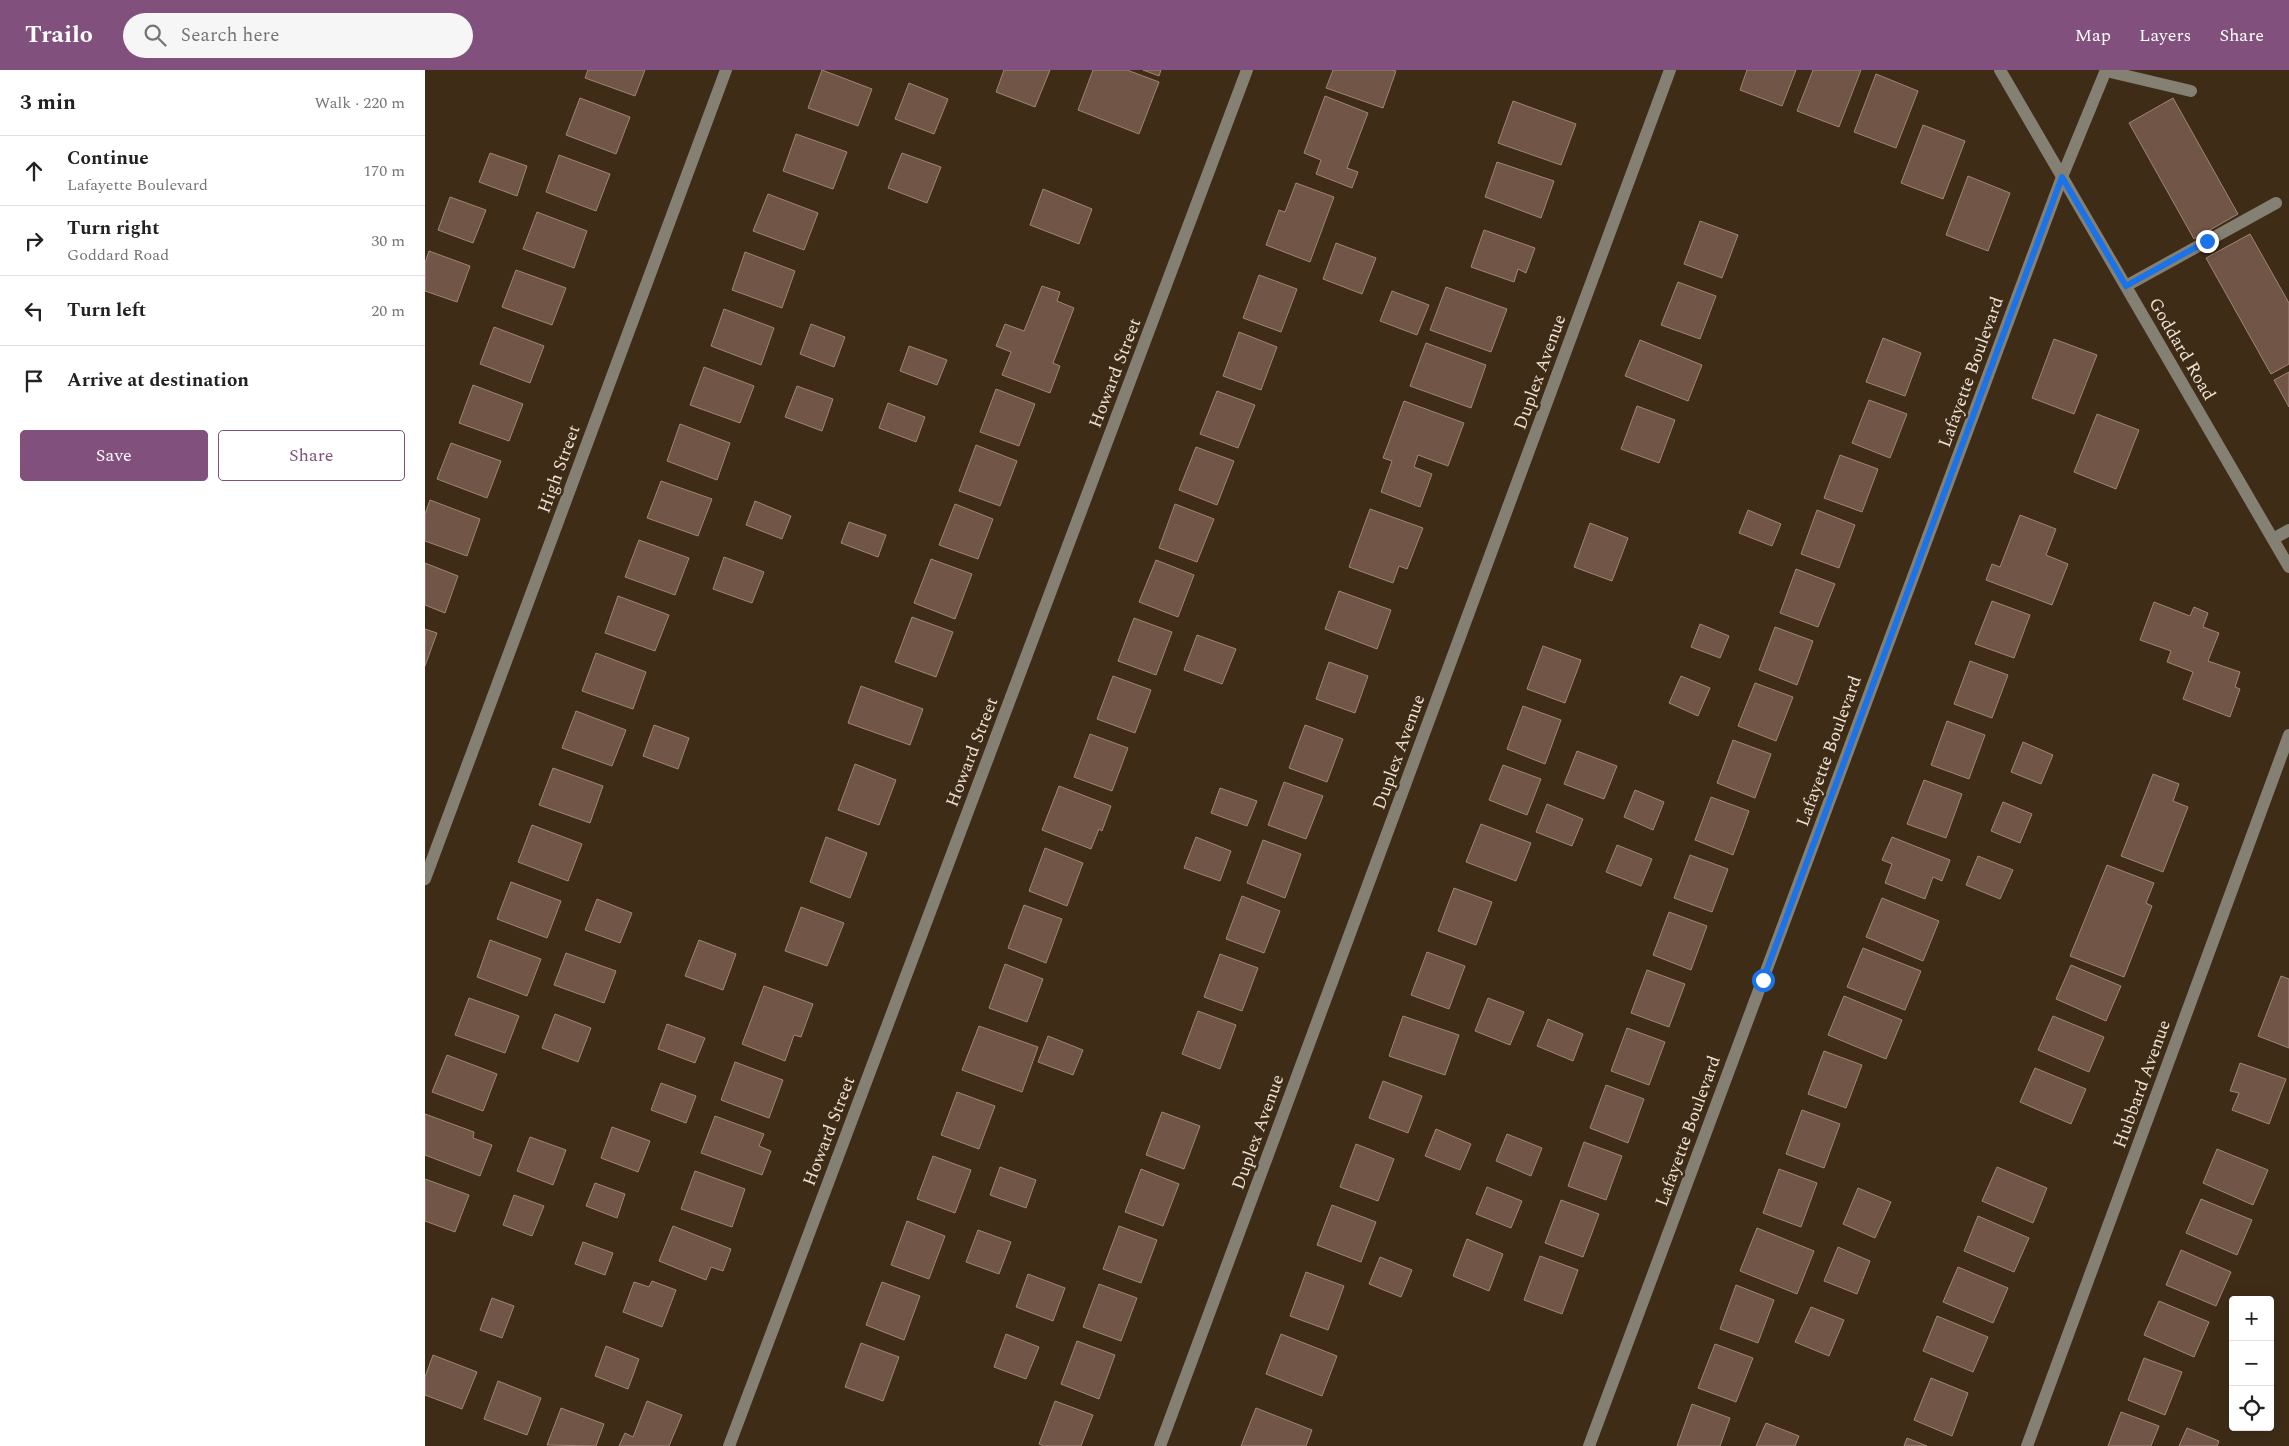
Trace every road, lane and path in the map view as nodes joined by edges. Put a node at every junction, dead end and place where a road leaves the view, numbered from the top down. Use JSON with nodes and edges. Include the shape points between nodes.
{"nodes":[{"id":1,"x":726,"y":70,"type":"edge"},
{"id":2,"x":1247,"y":70,"type":"edge"},
{"id":3,"x":1670,"y":70,"type":"edge"},
{"id":4,"x":2000,"y":70,"type":"edge"},
{"id":5,"x":2106,"y":70,"type":"edge"},
{"id":6,"x":2191,"y":91,"type":"dead end"},
{"id":7,"x":2062,"y":177,"type":"junction"},
{"id":8,"x":2276,"y":203,"type":"dead end"},
{"id":9,"x":2126,"y":286,"type":"junction"},
{"id":10,"x":2289,"y":530,"type":"edge"},
{"id":11,"x":2273,"y":539,"type":"junction"},
{"id":12,"x":2289,"y":567,"type":"edge"},
{"id":13,"x":2289,"y":735,"type":"edge"},
{"id":14,"x":425,"y":879,"type":"edge"},
{"id":15,"x":729,"y":1446,"type":"edge"},
{"id":16,"x":1161,"y":1446,"type":"edge"},
{"id":17,"x":1589,"y":1446,"type":"edge"},
{"id":18,"x":2027,"y":1446,"type":"edge"}],
"edges":[{"from":1,"to":14,"type":"street","name":"High Street"},
{"from":2,"to":15,"type":"street","name":"Howard Street"},
{"from":3,"to":16,"type":"street","name":"Duplex Avenue"},
{"from":4,"to":7,"type":"street","name":"Goddard Road"},
{"from":5,"to":6,"type":"street"},
{"from":5,"to":7,"type":"street","name":"Lafayette Boulevard"},
{"from":7,"to":9,"type":"street","name":"Goddard Road"},
{"from":7,"to":17,"type":"street","name":"Lafayette Boulevard"},
{"from":8,"to":9,"type":"street"},
{"from":9,"to":11,"type":"street","name":"Goddard Road"},
{"from":10,"to":11,"type":"street"},
{"from":11,"to":12,"type":"street","name":"Goddard Road"},
{"from":13,"to":18,"type":"street","name":"Hubbard Avenue"}]}
